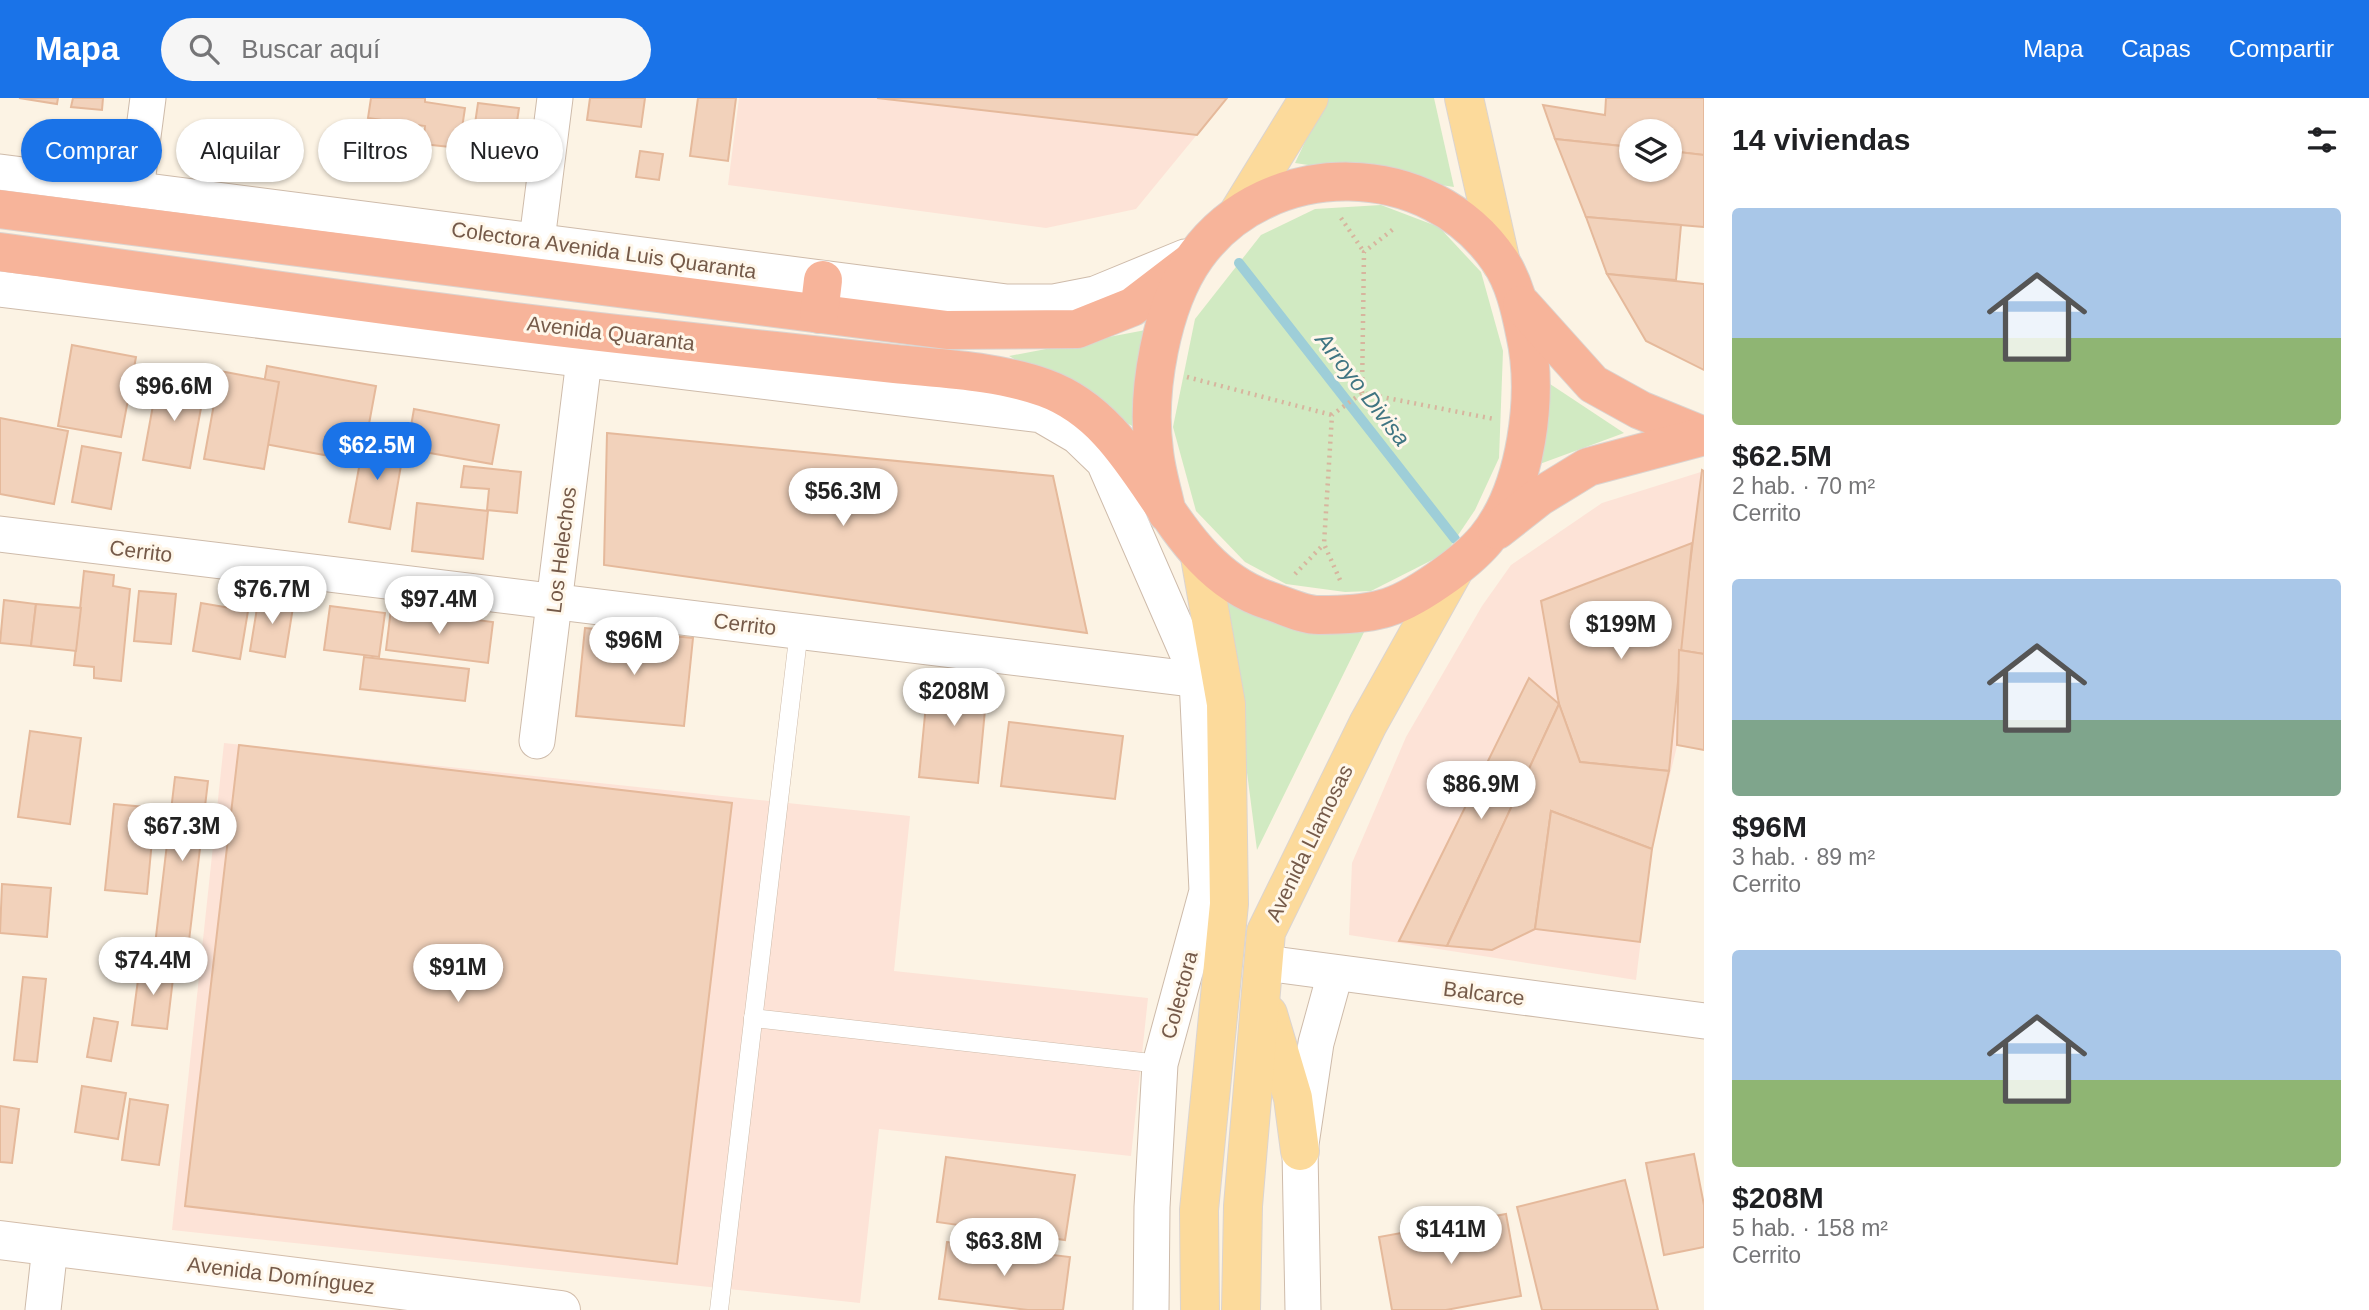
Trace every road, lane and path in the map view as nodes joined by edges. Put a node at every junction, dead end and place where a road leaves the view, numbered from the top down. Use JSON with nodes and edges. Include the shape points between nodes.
{"nodes":[{"id":1,"x":148,"y":98,"type":"edge"},
{"id":2,"x":555,"y":98,"type":"edge"},
{"id":3,"x":1309,"y":98,"type":"edge"},
{"id":4,"x":1464,"y":98,"type":"edge"},
{"id":5,"x":0,"y":172,"type":"edge"},
{"id":6,"x":136,"y":190,"type":"junction"},
{"id":7,"x":1433,"y":201,"type":"junction"},
{"id":8,"x":0,"y":209,"type":"edge"},
{"id":9,"x":1239,"y":212,"type":"junction"},
{"id":10,"x":537,"y":240,"type":"junction"},
{"id":11,"x":0,"y":252,"type":"edge"},
{"id":12,"x":1197,"y":256,"type":"junction"},
{"id":13,"x":1501,"y":263,"type":"junction"},
{"id":14,"x":0,"y":289,"type":"edge"},
{"id":15,"x":821,"y":297,"type":"junction"},
{"id":16,"x":1518,"y":299,"type":"junction"},
{"id":17,"x":586,"y":345,"type":"junction"},
{"id":18,"x":1153,"y":383,"type":"junction"},
{"id":19,"x":1362,"y":393,"type":"junction"},
{"id":20,"x":1332,"y":415,"type":"junction"},
{"id":21,"x":1530,"y":422,"type":"junction"},
{"id":22,"x":1704,"y":436,"type":"edge"},
{"id":23,"x":0,"y":534,"type":"edge"},
{"id":24,"x":1182,"y":534,"type":"junction"},
{"id":25,"x":1490,"y":535,"type":"junction"},
{"id":26,"x":1454,"y":570,"type":"junction"},
{"id":27,"x":554,"y":601,"type":"junction"},
{"id":28,"x":1385,"y":609,"type":"junction"},
{"id":29,"x":799,"y":630,"type":"junction"},
{"id":30,"x":1199,"y":680,"type":"junction"},
{"id":31,"x":537,"y":741,"type":"dead end"},
{"id":32,"x":1335,"y":974,"type":"junction"},
{"id":33,"x":1263,"y":979,"type":"junction"},
{"id":34,"x":753,"y":1018,"type":"junction"},
{"id":35,"x":1704,"y":1021,"type":"edge"},
{"id":36,"x":1160,"y":1064,"type":"junction"},
{"id":37,"x":1300,"y":1151,"type":"junction"},
{"id":38,"x":0,"y":1240,"type":"edge"},
{"id":39,"x":50,"y":1247,"type":"junction"},
{"id":40,"x":43,"y":1310,"type":"edge"},
{"id":41,"x":561,"y":1310,"type":"edge"},
{"id":42,"x":719,"y":1310,"type":"edge"},
{"id":43,"x":1150,"y":1310,"type":"edge"},
{"id":44,"x":1200,"y":1310,"type":"edge"},
{"id":45,"x":1241,"y":1310,"type":"edge"},
{"id":46,"x":1303,"y":1310,"type":"edge"}],
"edges":[{"from":1,"to":6,"type":"street"},
{"from":2,"to":10,"type":"street"},
{"from":3,"to":9,"type":"main road"},
{"from":4,"to":13,"type":"main road"},
{"from":5,"to":6,"type":"street","name":"Colectora Avenida Luis Quaranta"},
{"from":6,"to":10,"type":"street","name":"Colectora Avenida Luis Quaranta"},
{"from":7,"to":9,"type":"highway","via":[[1377,182],[1318,181],[1277,192]]},
{"from":7,"to":13,"type":"highway","via":[[1471,228]]},
{"from":7,"to":19,"type":"path","via":[[1364,252]]},
{"from":8,"to":15,"type":"highway"},
{"from":9,"to":12,"type":"highway"},
{"from":10,"to":15,"type":"street","name":"Colectora Avenida Luis Quaranta"},
{"from":11,"to":17,"type":"highway","name":"Avenida Quaranta"},
{"from":12,"to":15,"type":"highway","via":[[1132,307],[1077,329],[947,330]]},
{"from":12,"to":18,"type":"highway","via":[[1167,320]]},
{"from":13,"to":16,"type":"highway"},
{"from":14,"to":17,"type":"street"},
{"from":16,"to":21,"type":"highway","via":[[1531,360]]},
{"from":16,"to":22,"type":"highway","via":[[1593,384],[1640,410]]},
{"from":17,"to":24,"type":"highway","name":"Avenida Quaranta","via":[[976,373],[1046,388],[1087,410],[1112,434]]},
{"from":17,"to":27,"type":"street","name":"Los Helechos"},
{"from":17,"to":30,"type":"street","name":"Colectora","via":[[1041,415],[1077,436],[1104,462]]},
{"from":18,"to":20,"type":"path","via":[[1184,377]]},
{"from":18,"to":24,"type":"highway","via":[[1153,449]]},
{"from":19,"to":20,"type":"path"},
{"from":19,"to":21,"type":"path","via":[[1500,421]]},
{"from":20,"to":28,"type":"path","via":[[1324,544],[1345,592]]},
{"from":21,"to":25,"type":"highway","via":[[1516,481]]},
{"from":22,"to":25,"type":"highway","via":[[1588,467]]},
{"from":23,"to":27,"type":"street","name":"Cerrito"},
{"from":24,"to":28,"type":"highway","name":"Avenida Quaranta","via":[[1244,593],[1313,615]]},
{"from":24,"to":30,"type":"street","name":"Colectora"},
{"from":24,"to":44,"type":"main road","via":[[1226,705],[1229,904],[1199,1210]]},
{"from":25,"to":26,"type":"highway"},
{"from":26,"to":28,"type":"highway"},
{"from":26,"to":33,"type":"main road","name":"Avenida Llamosas","via":[[1368,724],[1266,932]]},
{"from":27,"to":29,"type":"street","name":"Cerrito"},
{"from":27,"to":31,"type":"street","name":"Los Helechos"},
{"from":29,"to":30,"type":"street","name":"Cerrito"},
{"from":29,"to":34,"type":"lane"},
{"from":30,"to":36,"type":"street","name":"Colectora","via":[[1207,891]]},
{"from":32,"to":33,"type":"street","name":"Balcarce"},
{"from":32,"to":35,"type":"street","name":"Balcarce"},
{"from":32,"to":37,"type":"street","via":[[1317,1043]]},
{"from":33,"to":37,"type":"main road","via":[[1293,1098]]},
{"from":33,"to":45,"type":"main road","name":"Avenida Llamosas","via":[[1243,1206]]},
{"from":34,"to":36,"type":"lane"},
{"from":34,"to":42,"type":"lane"},
{"from":36,"to":43,"type":"street","name":"Colectora"},
{"from":37,"to":46,"type":"street"},
{"from":38,"to":39,"type":"main road","name":"Avenida Domínguez"},
{"from":39,"to":40,"type":"street"},
{"from":39,"to":41,"type":"main road","name":"Avenida Domínguez"}]}
